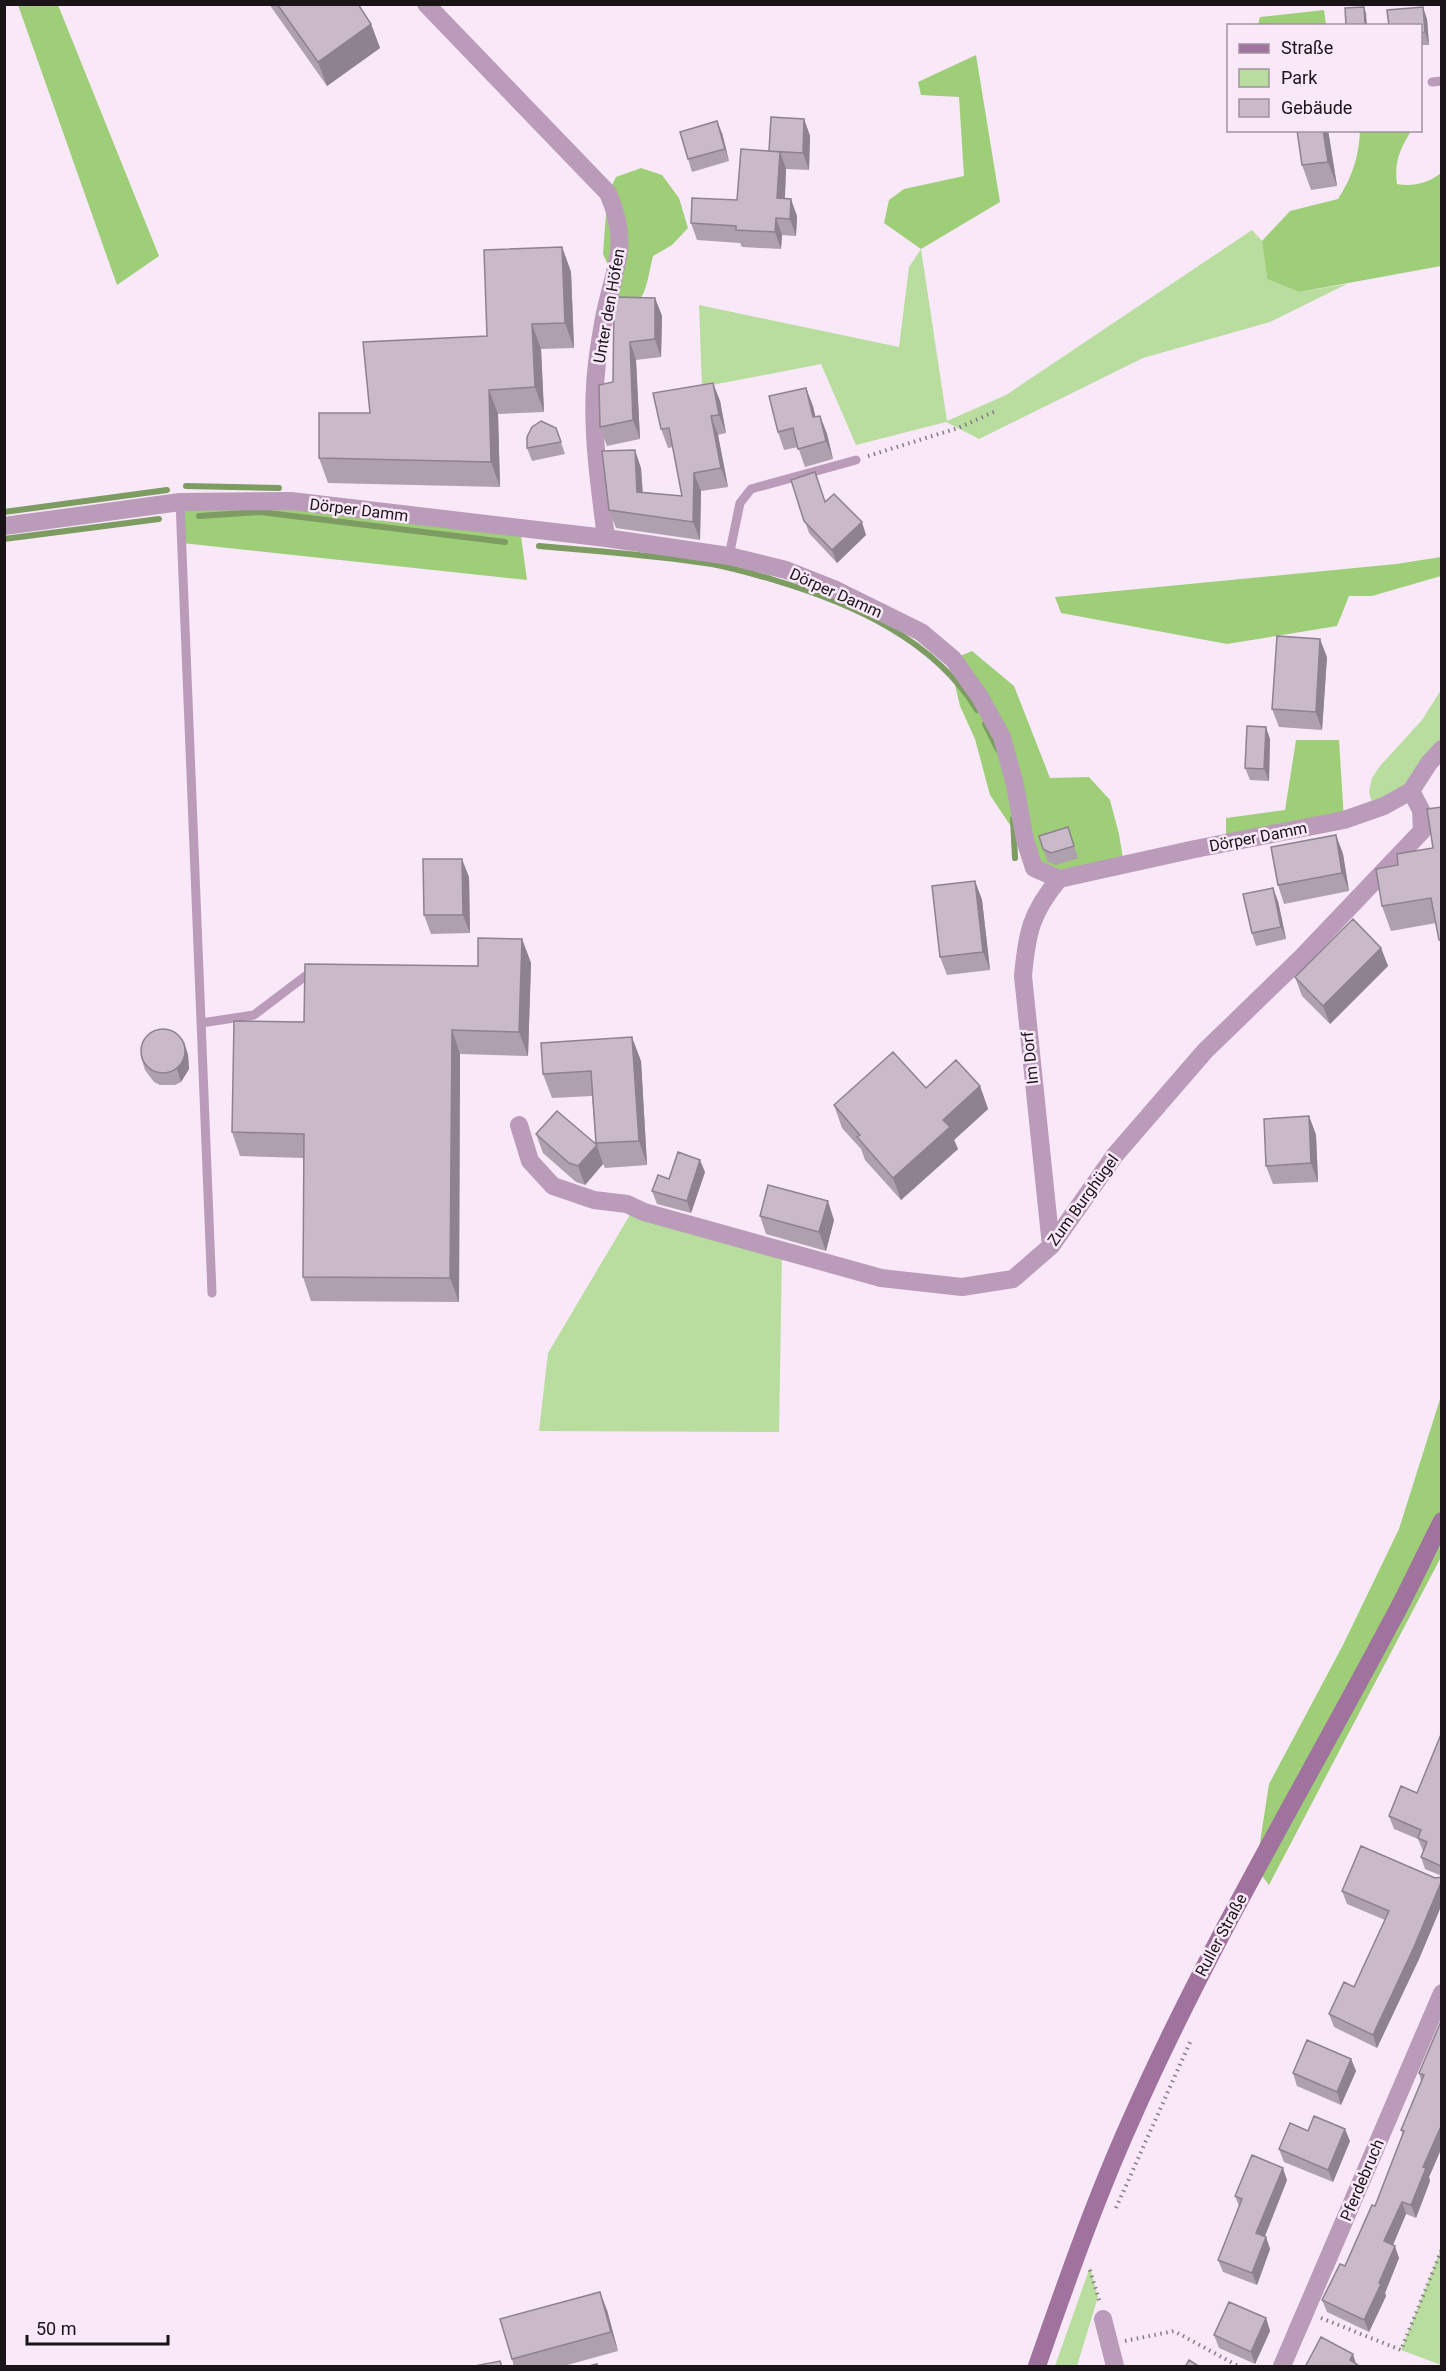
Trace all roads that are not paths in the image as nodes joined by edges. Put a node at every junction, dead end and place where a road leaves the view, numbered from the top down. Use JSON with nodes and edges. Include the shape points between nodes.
{"nodes":[{"id":1,"x":426,"y":4,"type":"edge"},
{"id":2,"x":856,"y":460,"type":"road end"},
{"id":3,"x":180,"y":502,"type":"junction"},
{"id":4,"x":4,"y":526,"type":"edge"},
{"id":5,"x":606,"y":538,"type":"junction"},
{"id":6,"x":729,"y":556,"type":"junction"},
{"id":7,"x":1442,"y":749,"type":"edge"},
{"id":8,"x":1411,"y":791,"type":"junction"},
{"id":9,"x":1059,"y":879,"type":"junction"},
{"id":10,"x":317,"y":968,"type":"edge"},
{"id":11,"x":201,"y":1023,"type":"junction"},
{"id":12,"x":519,"y":1125,"type":"dead end"},
{"id":13,"x":1051,"y":1246,"type":"junction"},
{"id":14,"x":212,"y":1293,"type":"dead end"},
{"id":15,"x":1442,"y":1521,"type":"edge"},
{"id":16,"x":1442,"y":1993,"type":"edge"},
{"id":17,"x":1103,"y":2319,"type":"road end"},
{"id":18,"x":1037,"y":2367,"type":"edge"},
{"id":19,"x":1115,"y":2367,"type":"edge"},
{"id":20,"x":1282,"y":2367,"type":"edge"}],
"edges":[{"from":1,"to":5,"type":"street","name":"Unter den Höfen","via":[[608,194],[618,215],[621,248],[604,318],[595,387],[597,459]]},
{"from":2,"to":6,"type":"lane","via":[[751,489],[740,503]]},
{"from":3,"to":4,"type":"street","name":"Dörper Damm"},
{"from":3,"to":5,"type":"street","name":"Dörper Damm","via":[[291,501]]},
{"from":3,"to":11,"type":"lane"},
{"from":5,"to":6,"type":"street","name":"Dörper Damm"},
{"from":6,"to":9,"type":"street","name":"Dörper Damm","via":[[786,570],[834,589],[921,632],[953,659],[1002,737],[1035,868]]},
{"from":7,"to":8,"type":"street","name":"Dörper Damm"},
{"from":8,"to":9,"type":"street","name":"Dörper Damm","via":[[1384,806],[1344,820]]},
{"from":8,"to":13,"type":"street","name":"Zum Burghügel","via":[[1421,810],[1422,831],[1160,1101]]},
{"from":9,"to":13,"type":"street","name":"Im Dorf","via":[[1033,918],[1023,976]]},
{"from":10,"to":11,"type":"lane","via":[[254,1016]]},
{"from":11,"to":14,"type":"lane"},
{"from":12,"to":13,"type":"street","name":"Zum Burghügel","via":[[530,1161],[554,1186],[881,1278],[962,1287],[1013,1279]]},
{"from":15,"to":18,"type":"main road","name":"Ruller Straße","via":[[1192,1992],[1099,2196]]},
{"from":16,"to":20,"type":"street","name":"Pferdebruch"},
{"from":17,"to":19,"type":"street"}]}
